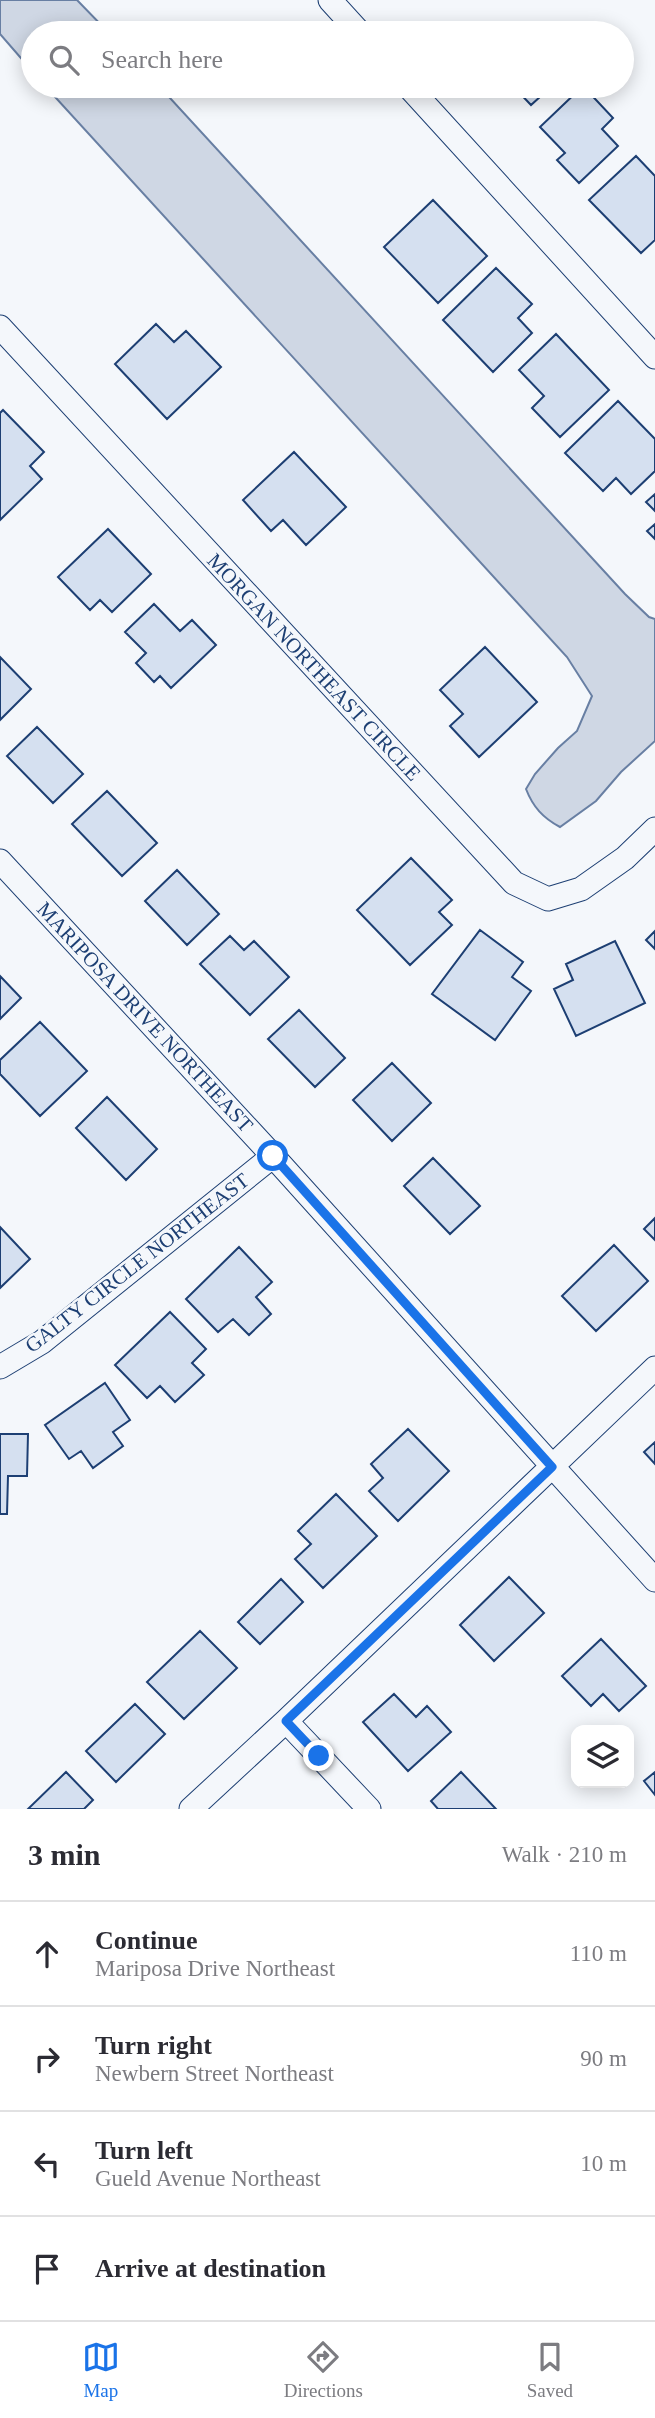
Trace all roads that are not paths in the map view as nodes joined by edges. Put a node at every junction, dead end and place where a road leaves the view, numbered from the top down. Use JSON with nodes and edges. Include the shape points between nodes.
{"nodes":[{"id":1,"x":330,"y":0,"type":"edge"},
{"id":2,"x":349,"y":21,"type":"edge"},
{"id":3,"x":419,"y":98,"type":"edge"},
{"id":4,"x":0,"y":327,"type":"edge"},
{"id":5,"x":655,"y":356,"type":"edge"},
{"id":6,"x":655,"y":829,"type":"edge"},
{"id":7,"x":0,"y":861,"type":"edge"},
{"id":8,"x":273,"y":1156,"type":"junction"},
{"id":9,"x":0,"y":1367,"type":"edge"},
{"id":10,"x":655,"y":1368,"type":"edge"},
{"id":11,"x":552,"y":1467,"type":"junction"},
{"id":12,"x":655,"y":1580,"type":"edge"},
{"id":13,"x":286,"y":1721,"type":"junction"},
{"id":14,"x":191,"y":1809,"type":"edge"},
{"id":15,"x":369,"y":1809,"type":"edge"}],
"edges":[{"from":1,"to":2,"type":"street"},
{"from":3,"to":5,"type":"street"},
{"from":4,"to":6,"type":"street","name":"MORGAN NORTHEAST CIRCLE","via":[[514,883],[548,899],[581,889],[625,858]]},
{"from":7,"to":8,"type":"street","name":"MARIPOSA DRIVE NORTHEAST"},
{"from":8,"to":9,"type":"street","name":"GALTY CIRCLE NORTHEAST","via":[[42,1342]]},
{"from":8,"to":11,"type":"street","name":"MARIPOSA DRIVE NORTHEAST"},
{"from":10,"to":11,"type":"street"},
{"from":11,"to":12,"type":"street","name":"MARIPOSA DRIVE NORTHEAST"},
{"from":11,"to":13,"type":"street"},
{"from":13,"to":14,"type":"street"},
{"from":13,"to":15,"type":"street"}]}
